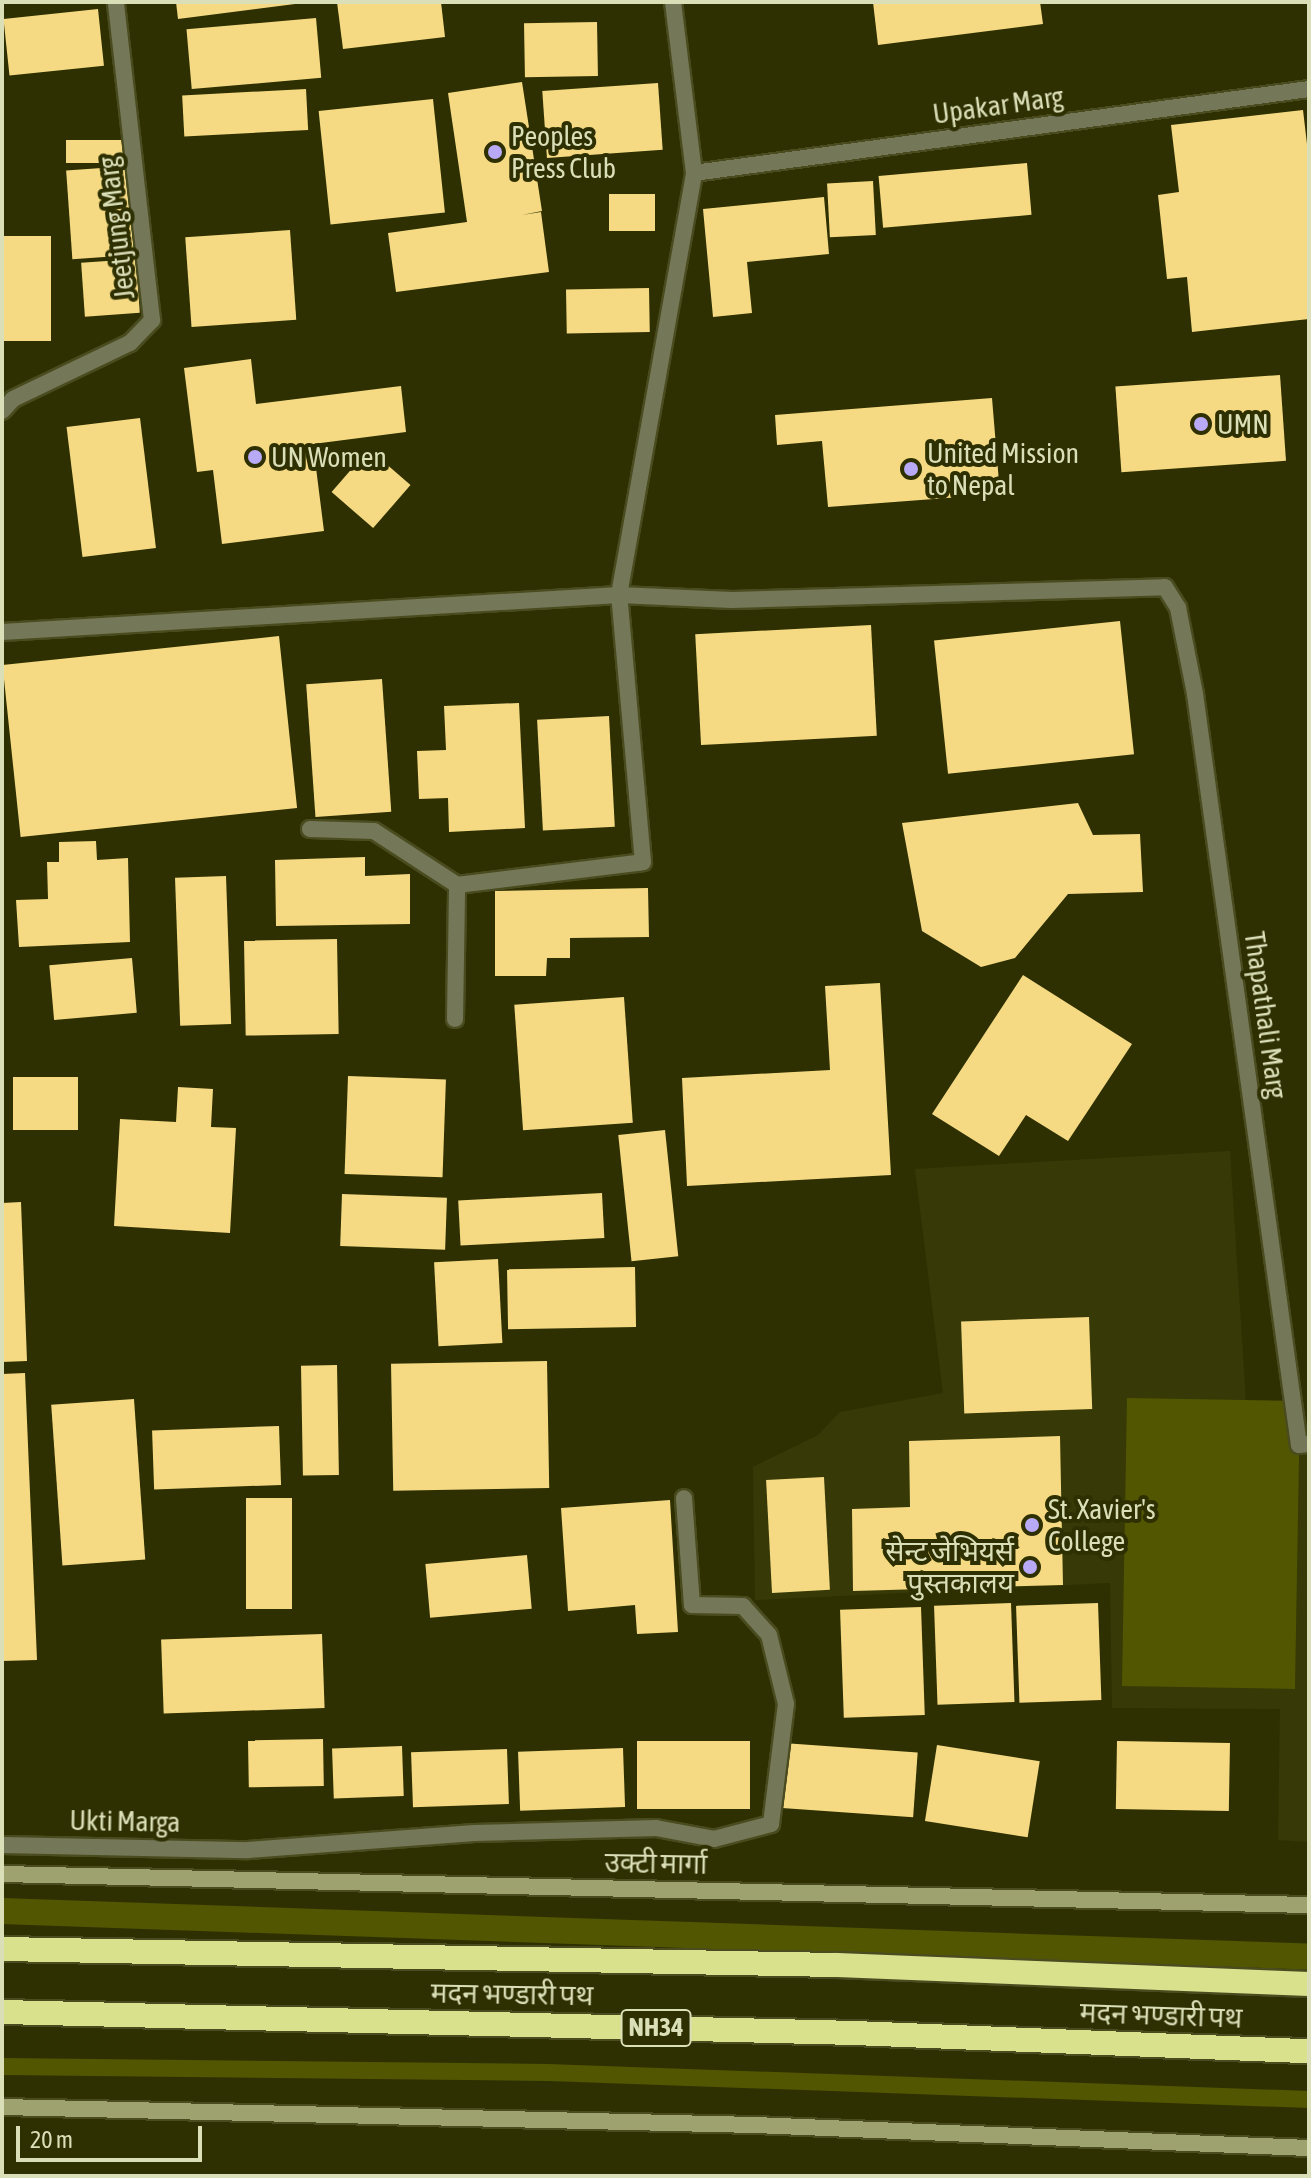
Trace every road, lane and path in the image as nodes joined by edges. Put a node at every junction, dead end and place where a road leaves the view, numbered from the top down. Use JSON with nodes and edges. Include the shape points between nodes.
{"nodes":[{"id":1,"x":116,"y":2,"type":"edge"},
{"id":2,"x":673,"y":2,"type":"edge"},
{"id":3,"x":1309,"y":89,"type":"edge"},
{"id":4,"x":694,"y":173,"type":"junction"},
{"id":5,"x":2,"y":411,"type":"edge"},
{"id":6,"x":619,"y":595,"type":"junction"},
{"id":7,"x":2,"y":632,"type":"edge"},
{"id":8,"x":310,"y":829,"type":"dead end"},
{"id":9,"x":457,"y":885,"type":"junction"},
{"id":10,"x":455,"y":1019,"type":"dead end"},
{"id":11,"x":1309,"y":1444,"type":"edge"},
{"id":12,"x":684,"y":1498,"type":"dead end"},
{"id":13,"x":2,"y":1845,"type":"edge"},
{"id":14,"x":2,"y":1874,"type":"edge"},
{"id":15,"x":1309,"y":1905,"type":"edge"},
{"id":16,"x":2,"y":1949,"type":"edge"},
{"id":17,"x":1309,"y":1984,"type":"edge"},
{"id":18,"x":2,"y":2012,"type":"edge"},
{"id":19,"x":1309,"y":2051,"type":"edge"},
{"id":20,"x":2,"y":2107,"type":"edge"},
{"id":21,"x":1309,"y":2148,"type":"edge"}],
"edges":[{"from":1,"to":5,"type":"street","name":"Jeetjung Marg","via":[[152,320],[130,343],[13,399]]},
{"from":2,"to":4,"type":"street"},
{"from":3,"to":4,"type":"street","name":"Upakar Marg"},
{"from":4,"to":6,"type":"street"},
{"from":6,"to":7,"type":"street"},
{"from":6,"to":9,"type":"street","via":[[643,862]]},
{"from":6,"to":11,"type":"street","name":"Thapathali Marg","via":[[732,600],[1165,587],[1178,608],[1195,694],[1299,1445]]},
{"from":8,"to":9,"type":"street","via":[[374,831]]},
{"from":9,"to":10,"type":"street"},
{"from":12,"to":13,"type":"street","name":"Ukti Marga","via":[[692,1605],[743,1606],[769,1635],[786,1704],[771,1824],[714,1839],[656,1828],[248,1850]]},
{"from":14,"to":15,"type":"street","name":"उक्टी मार्गा"},
{"from":16,"to":17,"type":"highway","name":"मदन भण्डारी पथ","via":[[837,1965]]},
{"from":18,"to":19,"type":"highway","name":"मदन भण्डारी पथ","number":"NH34","via":[[854,2033]]},
{"from":20,"to":21,"type":"street","via":[[755,2125]]}]}
